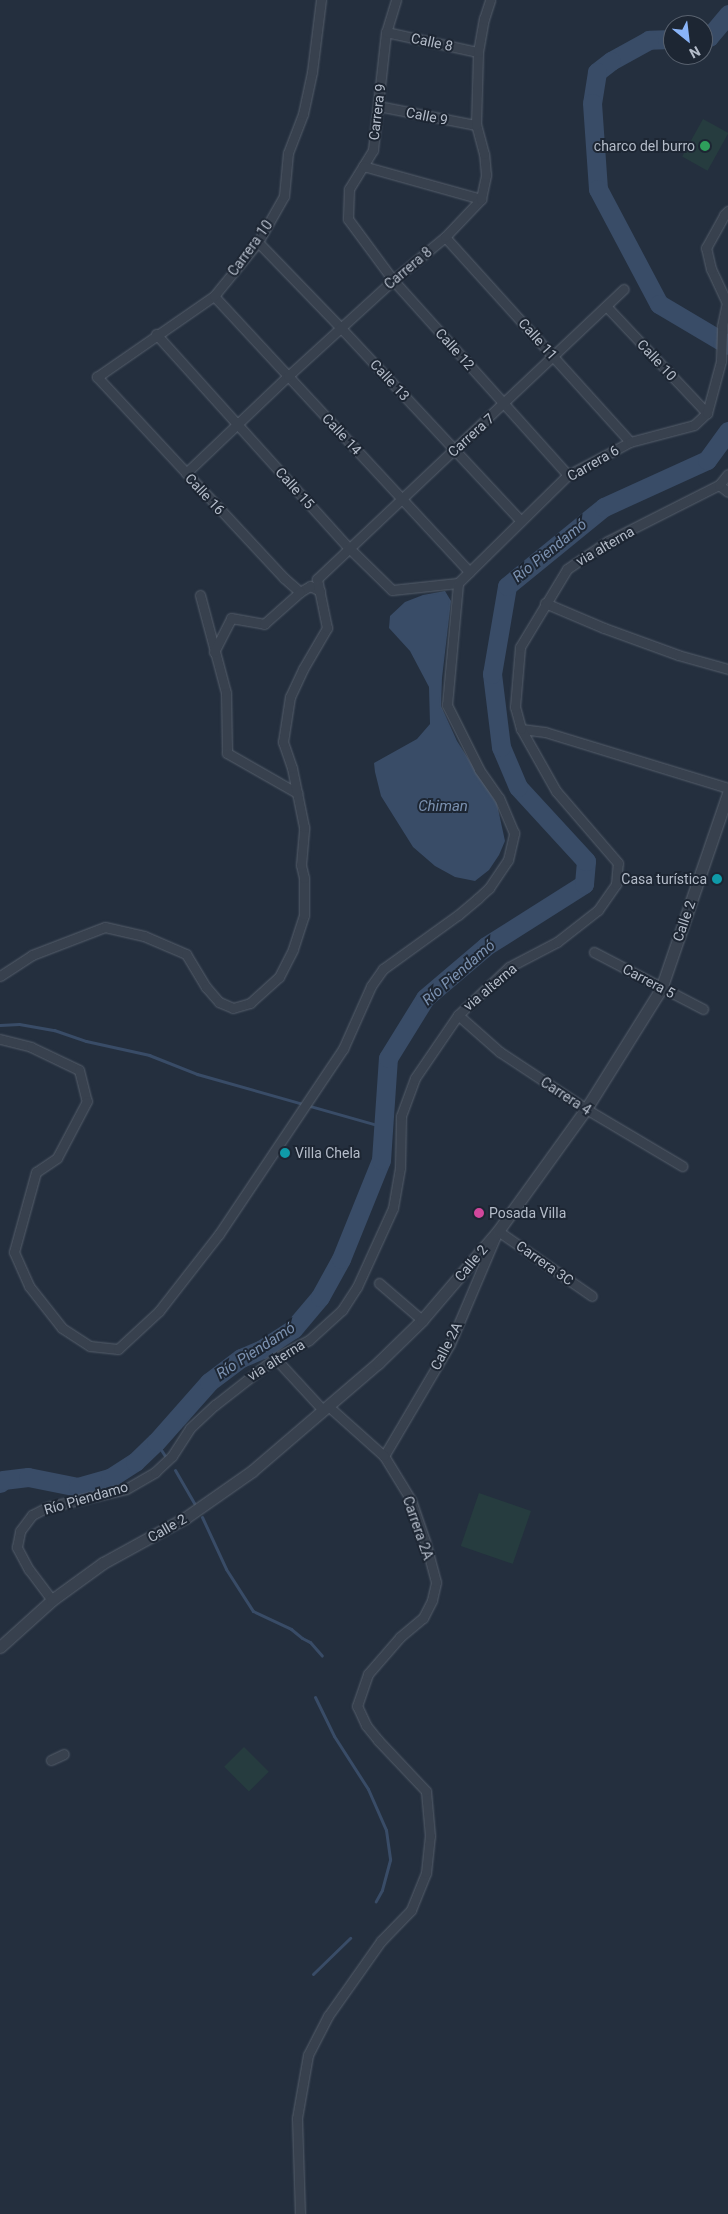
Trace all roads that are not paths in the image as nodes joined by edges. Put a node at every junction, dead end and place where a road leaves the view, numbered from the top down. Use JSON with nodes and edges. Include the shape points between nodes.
{"nodes":[{"id":1,"x":320,"y":0,"type":"edge"},
{"id":2,"x":396,"y":0,"type":"edge"},
{"id":3,"x":490,"y":0,"type":"edge"},
{"id":4,"x":386,"y":32,"type":"junction"},
{"id":5,"x":478,"y":52,"type":"junction"},
{"id":6,"x":378,"y":106,"type":"junction"},
{"id":7,"x":476,"y":126,"type":"junction"},
{"id":8,"x":363,"y":166,"type":"junction"},
{"id":9,"x":481,"y":199,"type":"junction"},
{"id":10,"x":728,"y":211,"type":"edge"},
{"id":11,"x":348,"y":219,"type":"joint"},
{"id":12,"x":445,"y":237,"type":"junction"},
{"id":13,"x":258,"y":242,"type":"junction"},
{"id":14,"x":393,"y":280,"type":"junction"},
{"id":15,"x":624,"y":289,"type":"dead end"},
{"id":16,"x":214,"y":296,"type":"junction"},
{"id":17,"x":728,"y":303,"type":"edge"},
{"id":18,"x":607,"y":307,"type":"junction"},
{"id":19,"x":341,"y":328,"type":"junction"},
{"id":20,"x":156,"y":334,"type":"junction"},
{"id":21,"x":554,"y":356,"type":"junction"},
{"id":22,"x":288,"y":376,"type":"junction"},
{"id":23,"x":97,"y":377,"type":"joint"},
{"id":24,"x":505,"y":404,"type":"junction"},
{"id":25,"x":707,"y":413,"type":"junction"},
{"id":26,"x":238,"y":425,"type":"junction"},
{"id":27,"x":630,"y":442,"type":"junction"},
{"id":28,"x":454,"y":450,"type":"junction"},
{"id":29,"x":186,"y":473,"type":"junction"},
{"id":30,"x":728,"y":474,"type":"edge"},
{"id":31,"x":568,"y":475,"type":"junction"},
{"id":32,"x":719,"y":485,"type":"junction"},
{"id":33,"x":728,"y":492,"type":"edge"},
{"id":34,"x":402,"y":498,"type":"junction"},
{"id":35,"x":520,"y":520,"type":"junction"},
{"id":36,"x":349,"y":548,"type":"junction"},
{"id":37,"x":470,"y":572,"type":"junction"},
{"id":38,"x":458,"y":583,"type":"junction"},
{"id":39,"x":320,"y":590,"type":"junction"},
{"id":40,"x":300,"y":592,"type":"junction"},
{"id":41,"x":200,"y":595,"type":"dead end"},
{"id":42,"x":545,"y":603,"type":"junction"},
{"id":43,"x":214,"y":652,"type":"junction"},
{"id":44,"x":728,"y":669,"type":"edge"},
{"id":45,"x":522,"y":728,"type":"junction"},
{"id":46,"x":728,"y":788,"type":"edge"},
{"id":47,"x":297,"y":793,"type":"junction"},
{"id":48,"x":728,"y":793,"type":"edge"},
{"id":49,"x":594,"y":952,"type":"dead end"},
{"id":50,"x":0,"y":976,"type":"edge"},
{"id":51,"x":660,"y":988,"type":"junction"},
{"id":52,"x":703,"y":1010,"type":"dead end"},
{"id":53,"x":458,"y":1014,"type":"junction"},
{"id":54,"x":0,"y":1040,"type":"edge"},
{"id":55,"x":586,"y":1109,"type":"junction"},
{"id":56,"x":682,"y":1166,"type":"dead end"},
{"id":57,"x":498,"y":1231,"type":"junction"},
{"id":58,"x":379,"y":1283,"type":"dead end"},
{"id":59,"x":592,"y":1296,"type":"dead end"},
{"id":60,"x":422,"y":1320,"type":"junction"},
{"id":61,"x":275,"y":1358,"type":"junction"},
{"id":62,"x":325,"y":1408,"type":"junction"},
{"id":63,"x":172,"y":1456,"type":"joint"},
{"id":64,"x":384,"y":1456,"type":"junction"},
{"id":65,"x":52,"y":1600,"type":"junction"},
{"id":66,"x":0,"y":1647,"type":"edge"},
{"id":67,"x":64,"y":1754,"type":"dead end"},
{"id":68,"x":51,"y":1760,"type":"dead end"},
{"id":69,"x":300,"y":2214,"type":"edge"}],
"edges":[{"from":1,"to":13,"type":"street","name":"Carrera 10","via":[[312,72],[303,114],[288,153],[284,196]]},
{"from":2,"to":4,"type":"street","name":"Carrera 9"},
{"from":3,"to":5,"type":"street"},
{"from":4,"to":5,"type":"street","name":"Calle 8"},
{"from":4,"to":6,"type":"street","name":"Carrera 9"},
{"from":5,"to":7,"type":"street"},
{"from":6,"to":7,"type":"street","name":"Calle 9"},
{"from":6,"to":8,"type":"street","name":"Carrera 9","via":[[372,150]]},
{"from":7,"to":9,"type":"street","via":[[486,175]]},
{"from":8,"to":9,"type":"street"},
{"from":8,"to":11,"type":"street","name":"Carrera 9","via":[[349,189]]},
{"from":9,"to":12,"type":"street","name":"Carrera 8"},
{"from":10,"to":17,"type":"street","via":[[706,248],[711,269]]},
{"from":11,"to":14,"type":"street","name":"Calle 12"},
{"from":12,"to":14,"type":"street","name":"Carrera 8"},
{"from":12,"to":21,"type":"street","name":"Calle 11"},
{"from":13,"to":16,"type":"street","name":"Carrera 10"},
{"from":13,"to":19,"type":"street","name":"Calle 13"},
{"from":14,"to":19,"type":"street","name":"Carrera 8"},
{"from":14,"to":24,"type":"street","name":"Calle 12"},
{"from":15,"to":18,"type":"street","name":"Carrera 7"},
{"from":16,"to":20,"type":"street","name":"Carrera 10"},
{"from":16,"to":22,"type":"street","name":"Calle 14"},
{"from":17,"to":25,"type":"street","via":[[722,326],[722,361]]},
{"from":18,"to":21,"type":"street","name":"Carrera 7"},
{"from":18,"to":25,"type":"street","name":"Calle 10"},
{"from":19,"to":22,"type":"street","name":"Carrera 8"},
{"from":19,"to":28,"type":"street","name":"Calle 13"},
{"from":20,"to":23,"type":"street","name":"Carrera 10"},
{"from":20,"to":26,"type":"street","name":"Calle 15"},
{"from":21,"to":24,"type":"street","name":"Carrera 7"},
{"from":21,"to":27,"type":"street","name":"Calle 11"},
{"from":22,"to":26,"type":"street","name":"Carrera 8"},
{"from":22,"to":34,"type":"street","name":"Calle 14"},
{"from":23,"to":29,"type":"street","name":"Calle 16"},
{"from":24,"to":28,"type":"street","name":"Carrera 7"},
{"from":24,"to":31,"type":"street","name":"Calle 12"},
{"from":25,"to":27,"type":"street","name":"Carrera 6","via":[[694,425]]},
{"from":26,"to":29,"type":"street","name":"Carrera 8"},
{"from":26,"to":36,"type":"street","name":"Calle 15"},
{"from":27,"to":31,"type":"street","name":"Carrera 6"},
{"from":28,"to":34,"type":"street","name":"Carrera 7"},
{"from":28,"to":35,"type":"street","name":"Calle 13"},
{"from":29,"to":40,"type":"street","name":"Calle 16"},
{"from":30,"to":32,"type":"street","name":"via alterna"},
{"from":31,"to":35,"type":"street","name":"Carrera 6"},
{"from":32,"to":33,"type":"street"},
{"from":32,"to":42,"type":"street","name":"via alterna","via":[[608,542],[567,568]]},
{"from":34,"to":36,"type":"street","name":"Carrera 7"},
{"from":34,"to":37,"type":"street","name":"Calle 14"},
{"from":35,"to":37,"type":"street","name":"Carrera 6"},
{"from":36,"to":38,"type":"street","name":"Calle 15","via":[[392,590]]},
{"from":36,"to":39,"type":"street","name":"Carrera 7","via":[[317,579]]},
{"from":37,"to":38,"type":"street","name":"Carrera 6"},
{"from":38,"to":54,"type":"street","via":[[447,705],[479,769],[499,798],[514,833],[508,860],[478,898],[383,968],[371,986],[343,1049],[219,1234],[159,1311],[118,1349],[90,1346],[62,1328],[29,1286],[14,1252],[36,1172],[56,1158],[87,1101],[79,1070],[31,1046]]},
{"from":39,"to":40,"type":"street","via":[[310,586]]},
{"from":39,"to":47,"type":"street","via":[[327,628],[290,697],[283,742]]},
{"from":40,"to":43,"type":"street","via":[[264,624],[231,618]]},
{"from":41,"to":43,"type":"street"},
{"from":42,"to":44,"type":"street","via":[[614,632]]},
{"from":42,"to":45,"type":"street","name":"via alterna","via":[[520,647],[515,707]]},
{"from":43,"to":47,"type":"street","via":[[226,693],[228,753]]},
{"from":45,"to":46,"type":"street","via":[[545,732]]},
{"from":45,"to":53,"type":"street","name":"via alterna","via":[[556,791],[618,863],[616,884],[598,910],[557,942],[509,967]]},
{"from":47,"to":50,"type":"street","via":[[304,827],[301,865],[304,915],[293,949],[279,977],[250,1004],[233,1008],[219,1002],[186,954],[144,936],[105,927],[32,955]]},
{"from":48,"to":51,"type":"street","name":"Calle 2"},
{"from":49,"to":51,"type":"street","name":"Carrera 5"},
{"from":51,"to":52,"type":"street","name":"Carrera 5"},
{"from":51,"to":55,"type":"street","name":"Calle 2"},
{"from":53,"to":55,"type":"street","name":"Carrera 4","via":[[500,1052]]},
{"from":53,"to":61,"type":"street","name":"via alterna","via":[[415,1078],[401,1116],[400,1168],[393,1208],[357,1287],[342,1310],[309,1340]]},
{"from":55,"to":56,"type":"street","name":"Carrera 4"},
{"from":55,"to":57,"type":"street","name":"Calle 2"},
{"from":57,"to":59,"type":"street","name":"Carrera 3C"},
{"from":57,"to":60,"type":"street","name":"Calle 2"},
{"from":57,"to":64,"type":"street","name":"Calle 2A","via":[[450,1344]]},
{"from":58,"to":60,"type":"street"},
{"from":60,"to":62,"type":"street","name":"Calle 2"},
{"from":61,"to":62,"type":"street","name":"Carrera 2A"},
{"from":61,"to":63,"type":"street","name":"via alterna","via":[[190,1428]]},
{"from":62,"to":64,"type":"street","name":"Carrera 2A"},
{"from":62,"to":65,"type":"street","name":"Calle 2","via":[[252,1471],[185,1518],[103,1563]]},
{"from":63,"to":65,"type":"street","name":"Río Piendamo","via":[[155,1472],[126,1489],[48,1507],[32,1515],[20,1531],[17,1547],[29,1570]]},
{"from":64,"to":69,"type":"street","name":"Carrera 2A","via":[[411,1500],[436,1582],[432,1600],[422,1618],[400,1637],[368,1674],[357,1706],[378,1740],[426,1791],[430,1836],[426,1873],[410,1910],[381,1941],[328,2016],[308,2055],[297,2118]]},
{"from":65,"to":66,"type":"street","name":"Calle 2"},
{"from":67,"to":68,"type":"street"}]}
